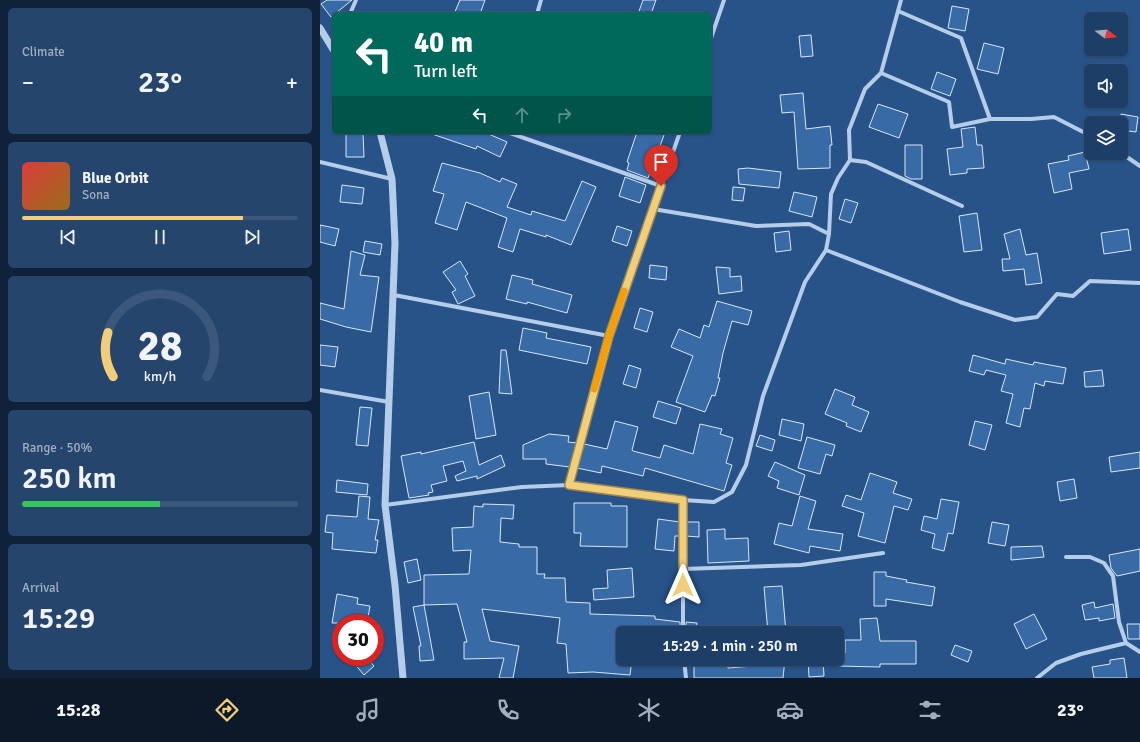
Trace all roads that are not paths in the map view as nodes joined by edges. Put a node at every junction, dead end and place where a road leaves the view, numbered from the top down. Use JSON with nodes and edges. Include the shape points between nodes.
{"nodes":[{"id":1,"x":356,"y":0,"type":"edge"},
{"id":2,"x":541,"y":0,"type":"edge"},
{"id":3,"x":724,"y":0,"type":"edge"},
{"id":4,"x":901,"y":0,"type":"edge"},
{"id":5,"x":898,"y":11,"type":"junction"},
{"id":6,"x":351,"y":12,"type":"edge"},
{"id":7,"x":538,"y":12,"type":"edge"},
{"id":8,"x":320,"y":28,"type":"edge"},
{"id":9,"x":712,"y":35,"type":"edge"},
{"id":10,"x":332,"y":48,"type":"edge"},
{"id":11,"x":881,"y":73,"type":"junction"},
{"id":12,"x":990,"y":119,"type":"junction"},
{"id":13,"x":1084,"y":132,"type":"edge"},
{"id":14,"x":381,"y":134,"type":"edge"},
{"id":15,"x":513,"y":134,"type":"edge"},
{"id":16,"x":679,"y":134,"type":"edge"},
{"id":17,"x":1128,"y":158,"type":"edge"},
{"id":18,"x":850,"y":160,"type":"junction"},
{"id":19,"x":320,"y":162,"type":"edge"},
{"id":20,"x":1140,"y":166,"type":"edge"},
{"id":21,"x":392,"y":179,"type":"junction"},
{"id":22,"x":661,"y":186,"type":"junction"},
{"id":23,"x":962,"y":206,"type":"dead end"},
{"id":24,"x":653,"y":209,"type":"junction"},
{"id":25,"x":829,"y":234,"type":"junction"},
{"id":26,"x":826,"y":250,"type":"junction"},
{"id":27,"x":1140,"y":284,"type":"edge"},
{"id":28,"x":394,"y":295,"type":"junction"},
{"id":29,"x":609,"y":336,"type":"junction"},
{"id":30,"x":320,"y":390,"type":"edge"},
{"id":31,"x":389,"y":402,"type":"junction"},
{"id":32,"x":569,"y":485,"type":"junction"},
{"id":33,"x":683,"y":500,"type":"junction"},
{"id":34,"x":385,"y":505,"type":"junction"},
{"id":35,"x":883,"y":553,"type":"dead end"},
{"id":36,"x":1066,"y":557,"type":"dead end"},
{"id":37,"x":683,"y":569,"type":"junction"},
{"id":38,"x":683,"y":626,"type":"edge"},
{"id":39,"x":1126,"y":643,"type":"junction"},
{"id":40,"x":1140,"y":652,"type":"edge"},
{"id":41,"x":685,"y":666,"type":"edge"},
{"id":42,"x":403,"y":678,"type":"edge"},
{"id":43,"x":686,"y":678,"type":"edge"},
{"id":44,"x":1037,"y":678,"type":"edge"}],
"edges":[{"from":1,"to":6,"type":"street"},
{"from":2,"to":7,"type":"street"},
{"from":3,"to":9,"type":"street"},
{"from":4,"to":5,"type":"street"},
{"from":5,"to":11,"type":"street"},
{"from":5,"to":12,"type":"street","via":[[961,38]]},
{"from":8,"to":10,"type":"street"},
{"from":11,"to":12,"type":"street","via":[[949,102],[952,127]]},
{"from":11,"to":18,"type":"street","via":[[865,89],[849,130]]},
{"from":12,"to":13,"type":"street","via":[[1054,117]]},
{"from":14,"to":21,"type":"street"},
{"from":15,"to":22,"type":"street"},
{"from":16,"to":22,"type":"street"},
{"from":17,"to":20,"type":"street"},
{"from":18,"to":23,"type":"street","via":[[866,162]]},
{"from":18,"to":25,"type":"street","via":[[831,194]]},
{"from":19,"to":21,"type":"street"},
{"from":21,"to":28,"type":"street"},
{"from":22,"to":24,"type":"street"},
{"from":24,"to":25,"type":"street","via":[[756,226],[809,224]]},
{"from":24,"to":29,"type":"street"},
{"from":25,"to":26,"type":"street"},
{"from":26,"to":27,"type":"street","via":[[960,302],[1015,320],[1037,317],[1057,294],[1073,296],[1090,281]]},
{"from":26,"to":33,"type":"street","via":[[805,282],[763,396],[746,465],[732,492],[714,502]]},
{"from":28,"to":29,"type":"street"},
{"from":28,"to":31,"type":"street"},
{"from":29,"to":32,"type":"street"},
{"from":30,"to":31,"type":"street"},
{"from":31,"to":34,"type":"street"},
{"from":32,"to":33,"type":"street"},
{"from":32,"to":34,"type":"street","via":[[522,487]]},
{"from":33,"to":37,"type":"street"},
{"from":34,"to":42,"type":"street"},
{"from":35,"to":37,"type":"street","via":[[801,565]]},
{"from":36,"to":39,"type":"street","via":[[1090,557],[1104,563],[1113,576],[1119,622]]},
{"from":37,"to":38,"type":"street"},
{"from":39,"to":40,"type":"street"},
{"from":39,"to":44,"type":"street","via":[[1056,663]]},
{"from":41,"to":43,"type":"street"}]}
